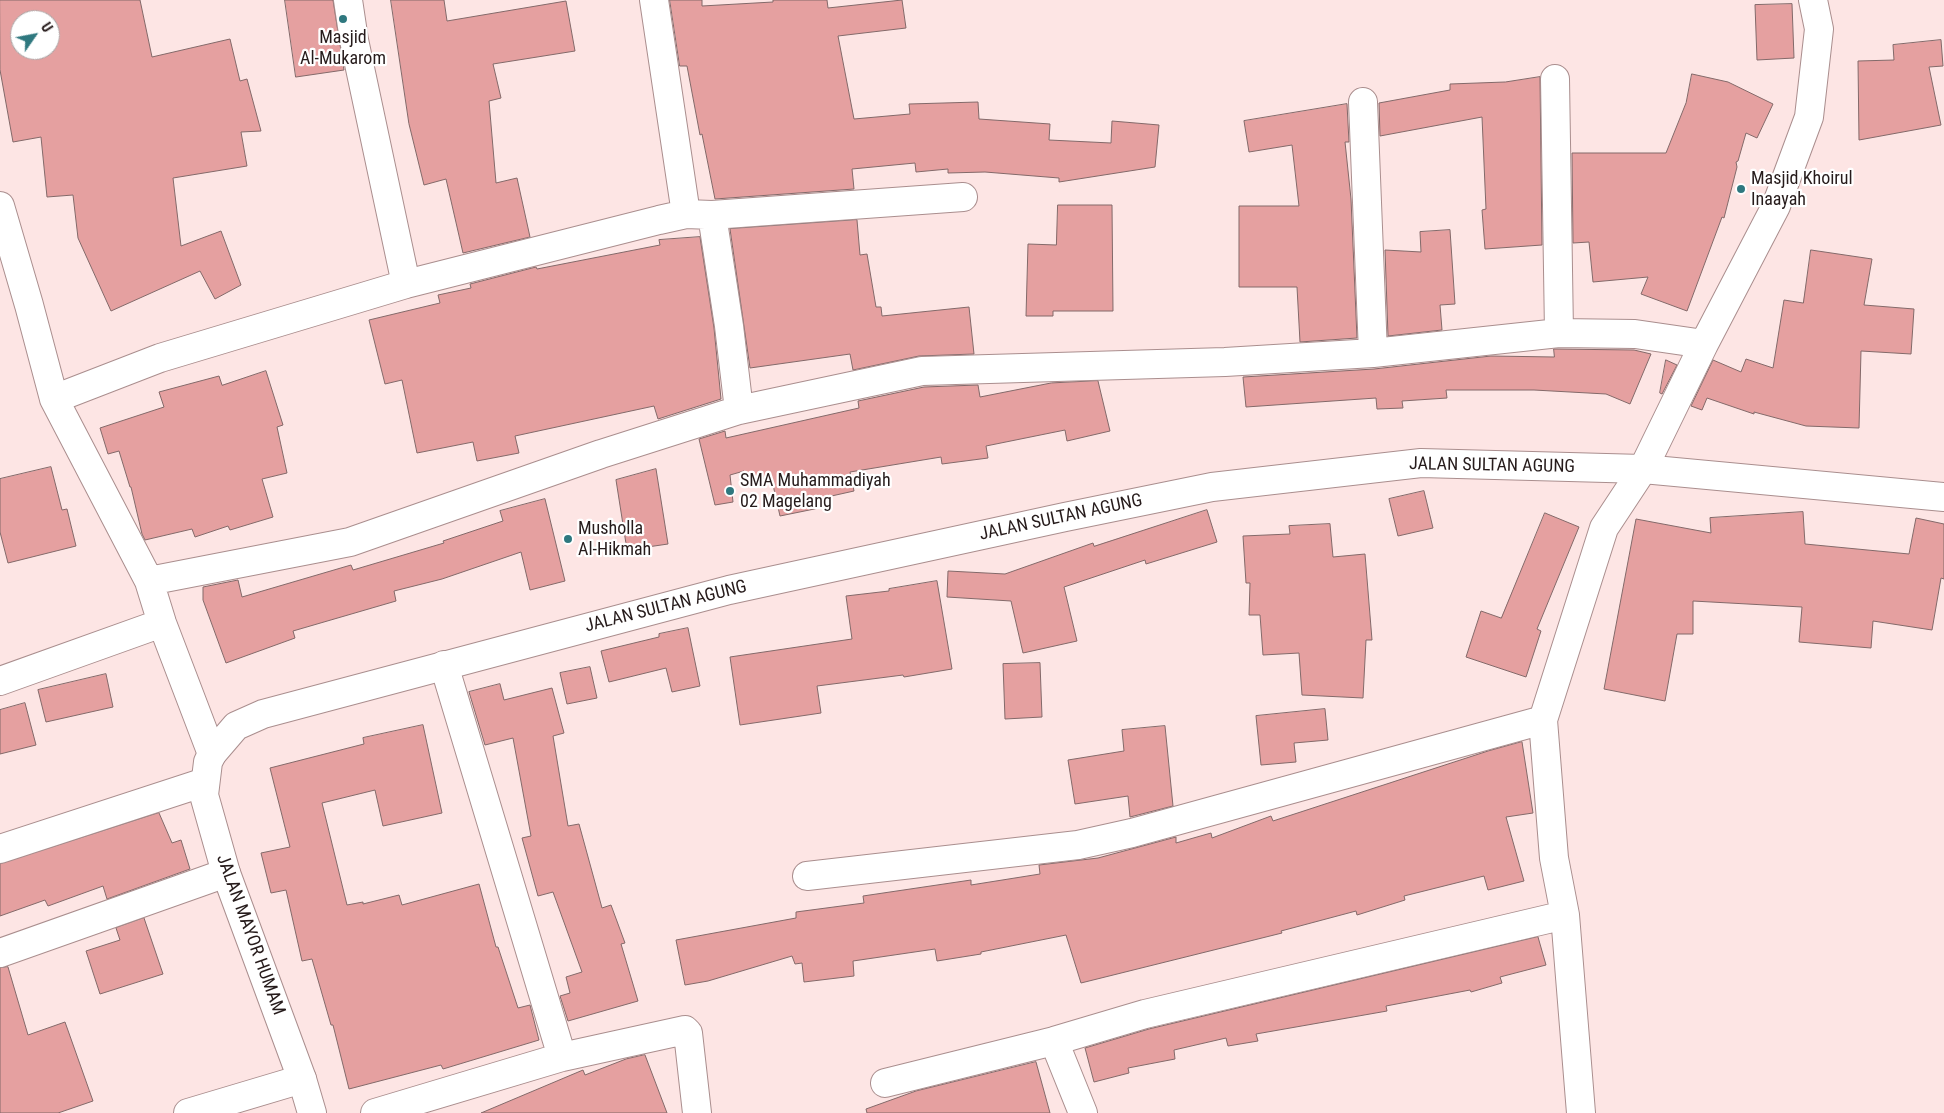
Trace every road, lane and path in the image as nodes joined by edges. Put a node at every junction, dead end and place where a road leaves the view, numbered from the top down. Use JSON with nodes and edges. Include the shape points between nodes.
{"nodes":[{"id":1,"x":348,"y":0,"type":"edge"},
{"id":2,"x":654,"y":0,"type":"edge"},
{"id":3,"x":1813,"y":0,"type":"edge"},
{"id":4,"x":1555,"y":79,"type":"dead end"},
{"id":5,"x":1364,"y":102,"type":"dead end"},
{"id":6,"x":963,"y":197,"type":"dead end"},
{"id":7,"x":0,"y":206,"type":"edge"},
{"id":8,"x":699,"y":215,"type":"junction"},
{"id":9,"x":406,"y":284,"type":"junction"},
{"id":10,"x":1559,"y":333,"type":"junction"},
{"id":11,"x":1704,"y":344,"type":"junction"},
{"id":12,"x":1373,"y":353,"type":"junction"},
{"id":13,"x":54,"y":398,"type":"junction"},
{"id":14,"x":739,"y":410,"type":"junction"},
{"id":15,"x":1643,"y":469,"type":"junction"},
{"id":16,"x":1944,"y":497,"type":"edge"},
{"id":17,"x":149,"y":581,"type":"junction"},
{"id":18,"x":162,"y":623,"type":"junction"},
{"id":19,"x":444,"y":665,"type":"junction"},
{"id":20,"x":0,"y":681,"type":"edge"},
{"id":21,"x":1543,"y":720,"type":"junction"},
{"id":22,"x":212,"y":754,"type":"junction"},
{"id":23,"x":205,"y":782,"type":"junction"},
{"id":24,"x":0,"y":849,"type":"edge"},
{"id":25,"x":226,"y":873,"type":"junction"},
{"id":26,"x":807,"y":876,"type":"dead end"},
{"id":27,"x":1565,"y":915,"type":"junction"},
{"id":28,"x":0,"y":953,"type":"edge"},
{"id":29,"x":1054,"y":1041,"type":"junction"},
{"id":30,"x":562,"y":1057,"type":"junction"},
{"id":31,"x":302,"y":1078,"type":"junction"},
{"id":32,"x":886,"y":1083,"type":"dead end"},
{"id":33,"x":188,"y":1113,"type":"edge"},
{"id":34,"x":312,"y":1113,"type":"edge"},
{"id":35,"x":376,"y":1113,"type":"edge"},
{"id":36,"x":697,"y":1113,"type":"edge"},
{"id":37,"x":1083,"y":1113,"type":"edge"},
{"id":38,"x":1581,"y":1113,"type":"edge"}],
"edges":[{"from":1,"to":9,"type":"street"},
{"from":2,"to":8,"type":"street"},
{"from":3,"to":11,"type":"street","via":[[1819,29],[1809,116],[1776,206]]},
{"from":4,"to":10,"type":"street"},
{"from":5,"to":12,"type":"street"},
{"from":6,"to":8,"type":"street"},
{"from":7,"to":13,"type":"street"},
{"from":8,"to":9,"type":"street"},
{"from":8,"to":14,"type":"street","via":[[729,326]]},
{"from":9,"to":13,"type":"street","via":[[160,358]]},
{"from":10,"to":11,"type":"street","via":[[1635,334]]},
{"from":10,"to":12,"type":"street"},
{"from":11,"to":15,"type":"street"},
{"from":12,"to":14,"type":"street","via":[[1225,362],[922,371]]},
{"from":13,"to":17,"type":"street"},
{"from":14,"to":17,"type":"street","via":[[601,454],[350,542]]},
{"from":15,"to":16,"type":"street","name":"JALAN SULTAN AGUNG"},
{"from":15,"to":19,"type":"street","name":"JALAN SULTAN AGUNG","via":[[1421,463],[1212,487],[729,590]]},
{"from":15,"to":21,"type":"street","via":[[1604,528]]},
{"from":17,"to":18,"type":"street"},
{"from":18,"to":20,"type":"street"},
{"from":18,"to":22,"type":"street"},
{"from":19,"to":22,"type":"street","name":"JALAN SULTAN AGUNG","via":[[263,714],[236,726]]},
{"from":19,"to":30,"type":"street"},
{"from":21,"to":26,"type":"street","via":[[1078,846]]},
{"from":21,"to":27,"type":"street","via":[[1554,858]]},
{"from":22,"to":23,"type":"street","name":"JALAN MAYOR HUMAM"},
{"from":23,"to":24,"type":"street"},
{"from":23,"to":25,"type":"street","name":"JALAN MAYOR HUMAM","via":[[204,795]]},
{"from":25,"to":28,"type":"street"},
{"from":25,"to":31,"type":"street","name":"JALAN MAYOR HUMAM"},
{"from":27,"to":29,"type":"street","via":[[1145,1014]]},
{"from":27,"to":38,"type":"street"},
{"from":29,"to":32,"type":"street"},
{"from":29,"to":37,"type":"street"},
{"from":30,"to":35,"type":"street"},
{"from":30,"to":36,"type":"street","via":[[685,1030],[688,1033]]},
{"from":31,"to":33,"type":"street"},
{"from":31,"to":34,"type":"street","name":"JALAN MAYOR HUMAM"}]}
